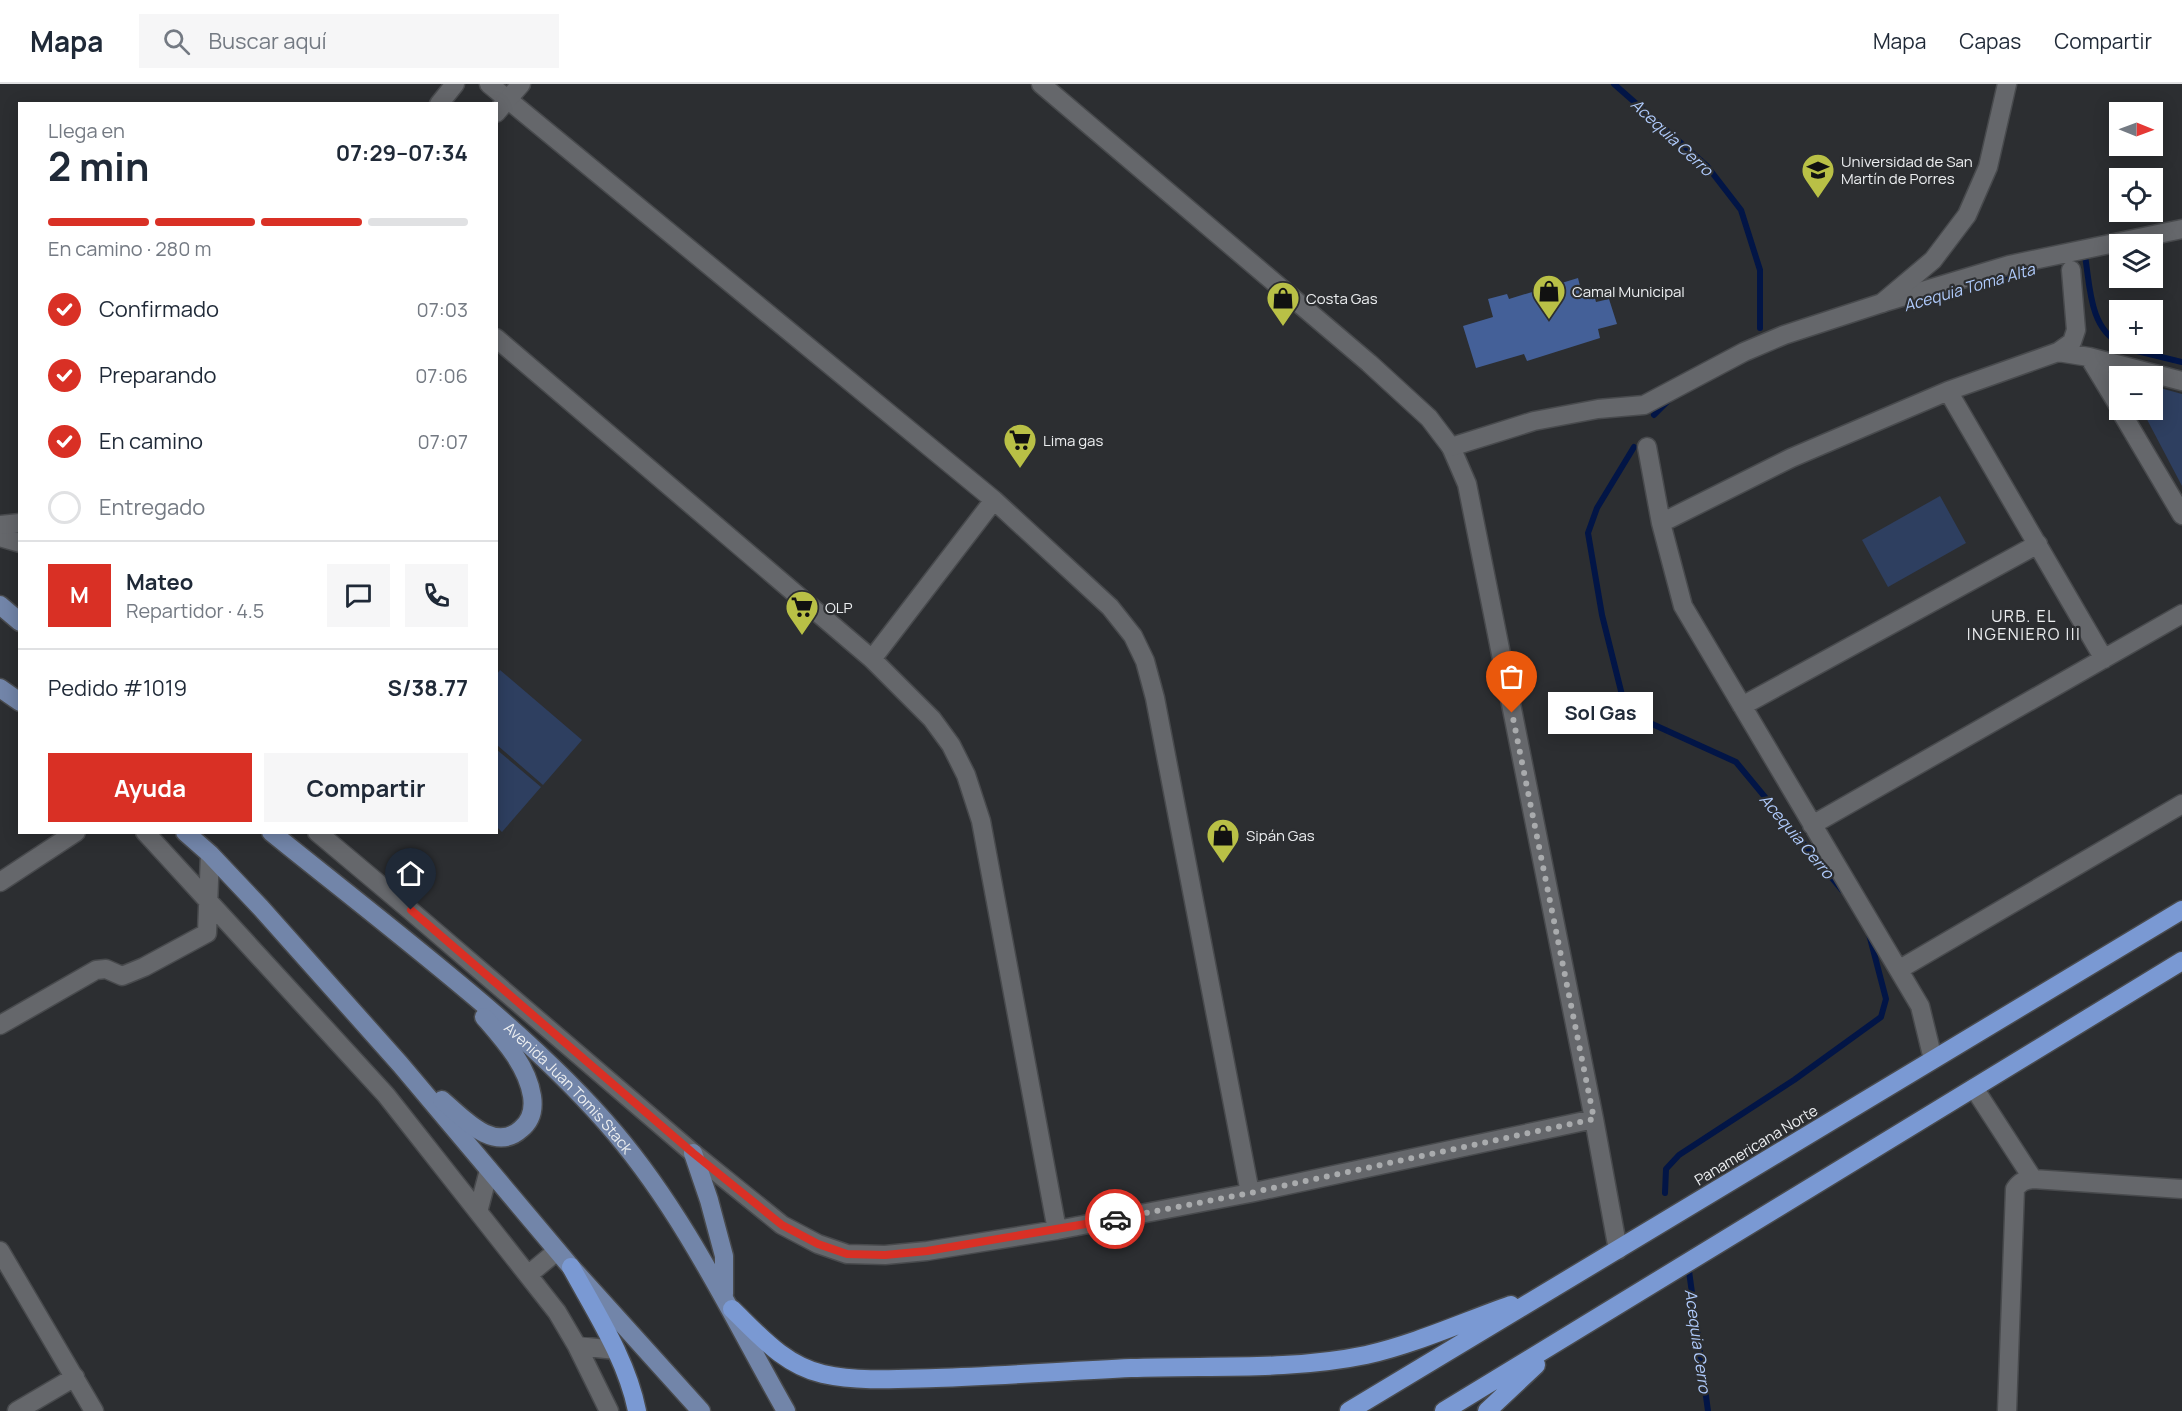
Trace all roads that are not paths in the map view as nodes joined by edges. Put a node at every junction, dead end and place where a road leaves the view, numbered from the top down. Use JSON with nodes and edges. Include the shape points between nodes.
{"nodes":[{"id":1,"x":455,"y":84,"type":"edge"},
{"id":2,"x":489,"y":84,"type":"edge"},
{"id":3,"x":521,"y":84,"type":"edge"},
{"id":4,"x":1041,"y":84,"type":"edge"},
{"id":5,"x":2007,"y":84,"type":"edge"},
{"id":6,"x":441,"y":102,"type":"edge"},
{"id":7,"x":502,"y":106,"type":"edge"},
{"id":8,"x":2182,"y":229,"type":"edge"},
{"id":9,"x":2071,"y":270,"type":"dead end"},
{"id":10,"x":1882,"y":303,"type":"junction"},
{"id":11,"x":498,"y":340,"type":"edge"},
{"id":12,"x":2058,"y":352,"type":"junction"},
{"id":13,"x":2090,"y":357,"type":"junction"},
{"id":14,"x":2182,"y":381,"type":"edge"},
{"id":15,"x":2109,"y":390,"type":"edge"},
{"id":16,"x":1948,"y":391,"type":"junction"},
{"id":17,"x":2126,"y":420,"type":"edge"},
{"id":18,"x":1451,"y":447,"type":"junction"},
{"id":19,"x":1647,"y":447,"type":"dead end"},
{"id":20,"x":994,"y":500,"type":"junction"},
{"id":21,"x":2182,"y":515,"type":"edge"},
{"id":22,"x":18,"y":523,"type":"edge"},
{"id":23,"x":1661,"y":523,"type":"junction"},
{"id":24,"x":0,"y":525,"type":"edge"},
{"id":25,"x":0,"y":537,"type":"edge"},
{"id":26,"x":18,"y":542,"type":"edge"},
{"id":27,"x":2038,"y":544,"type":"junction"},
{"id":28,"x":0,"y":605,"type":"edge"},
{"id":29,"x":2182,"y":614,"type":"edge"},
{"id":30,"x":18,"y":620,"type":"edge"},
{"id":31,"x":872,"y":659,"type":"junction"},
{"id":32,"x":2104,"y":659,"type":"junction"},
{"id":33,"x":0,"y":688,"type":"edge"},
{"id":34,"x":18,"y":701,"type":"edge"},
{"id":35,"x":1742,"y":706,"type":"junction"},
{"id":36,"x":2182,"y":804,"type":"edge"},
{"id":37,"x":1812,"y":825,"type":"junction"},
{"id":38,"x":73,"y":834,"type":"edge"},
{"id":39,"x":147,"y":834,"type":"edge"},
{"id":40,"x":187,"y":834,"type":"edge"},
{"id":41,"x":273,"y":834,"type":"edge"},
{"id":42,"x":319,"y":834,"type":"edge"},
{"id":43,"x":210,"y":855,"type":"junction"},
{"id":44,"x":3,"y":875,"type":"edge"},
{"id":45,"x":208,"y":901,"type":"junction"},
{"id":46,"x":2182,"y":910,"type":"edge"},
{"id":47,"x":2182,"y":961,"type":"edge"},
{"id":48,"x":1900,"y":969,"type":"junction"},
{"id":49,"x":445,"y":971,"type":"junction"},
{"id":50,"x":0,"y":1025,"type":"edge"},
{"id":51,"x":1933,"y":1059,"type":"junction"},
{"id":52,"x":400,"y":1064,"type":"junction"},
{"id":53,"x":1974,"y":1088,"type":"junction"},
{"id":54,"x":1594,"y":1119,"type":"junction"},
{"id":55,"x":693,"y":1153,"type":"junction"},
{"id":56,"x":489,"y":1170,"type":"junction"},
{"id":57,"x":2033,"y":1179,"type":"junction"},
{"id":58,"x":2182,"y":1189,"type":"edge"},
{"id":59,"x":1250,"y":1193,"type":"junction"},
{"id":60,"x":478,"y":1212,"type":"junction"},
{"id":61,"x":1057,"y":1230,"type":"junction"},
{"id":62,"x":1618,"y":1250,"type":"junction"},
{"id":63,"x":557,"y":1251,"type":"junction"},
{"id":64,"x":3,"y":1262,"type":"edge"},
{"id":65,"x":571,"y":1267,"type":"junction"},
{"id":66,"x":528,"y":1275,"type":"junction"},
{"id":67,"x":1552,"y":1290,"type":"junction"},
{"id":68,"x":728,"y":1302,"type":"junction"},
{"id":69,"x":1563,"y":1340,"type":"junction"},
{"id":70,"x":577,"y":1346,"type":"junction"},
{"id":71,"x":616,"y":1350,"type":"junction"},
{"id":72,"x":75,"y":1377,"type":"junction"},
{"id":73,"x":17,"y":1411,"type":"edge"},
{"id":74,"x":94,"y":1411,"type":"edge"},
{"id":75,"x":609,"y":1411,"type":"edge"},
{"id":76,"x":638,"y":1411,"type":"edge"},
{"id":77,"x":700,"y":1411,"type":"edge"},
{"id":78,"x":786,"y":1411,"type":"edge"},
{"id":79,"x":1349,"y":1411,"type":"edge"},
{"id":80,"x":1444,"y":1411,"type":"edge"},
{"id":81,"x":1487,"y":1411,"type":"edge"},
{"id":82,"x":2007,"y":1411,"type":"edge"}],
"edges":[{"from":1,"to":6,"type":"street"},
{"from":2,"to":7,"type":"street"},
{"from":3,"to":7,"type":"street"},
{"from":4,"to":18,"type":"street","via":[[1369,363],[1429,418]]},
{"from":5,"to":10,"type":"street","via":[[1988,167],[1967,215],[1933,260]]},
{"from":7,"to":20,"type":"street"},
{"from":8,"to":10,"type":"street","via":[[2009,266]]},
{"from":9,"to":12,"type":"street","via":[[2076,330],[2072,342]]},
{"from":10,"to":18,"type":"street","via":[[1744,352],[1644,405],[1534,421]]},
{"from":11,"to":31,"type":"street"},
{"from":12,"to":13,"type":"street"},
{"from":12,"to":16,"type":"street"},
{"from":13,"to":14,"type":"street"},
{"from":13,"to":15,"type":"street"},
{"from":16,"to":23,"type":"street","via":[[1791,458]]},
{"from":16,"to":27,"type":"street"},
{"from":17,"to":21,"type":"street"},
{"from":18,"to":54,"type":"street","via":[[1467,484]]},
{"from":19,"to":23,"type":"street"},
{"from":20,"to":31,"type":"street"},
{"from":20,"to":59,"type":"street","via":[[1110,607],[1145,661]]},
{"from":22,"to":24,"type":"street"},
{"from":23,"to":35,"type":"street","via":[[1683,606]]},
{"from":25,"to":26,"type":"street"},
{"from":27,"to":32,"type":"street"},
{"from":27,"to":35,"type":"street"},
{"from":28,"to":30,"type":"main road"},
{"from":29,"to":32,"type":"street"},
{"from":31,"to":61,"type":"street","via":[[932,719],[951,745],[981,821]]},
{"from":32,"to":37,"type":"street"},
{"from":33,"to":34,"type":"main road"},
{"from":35,"to":37,"type":"street"},
{"from":36,"to":48,"type":"street"},
{"from":37,"to":48,"type":"street"},
{"from":38,"to":44,"type":"street"},
{"from":39,"to":45,"type":"street"},
{"from":40,"to":43,"type":"main road"},
{"from":41,"to":49,"type":"main road","name":"Avenida Juan Tomis Stack"},
{"from":42,"to":55,"type":"street","name":"Avenida Juan Tomis Stack"},
{"from":43,"to":45,"type":"street"},
{"from":43,"to":52,"type":"main road"},
{"from":45,"to":50,"type":"street","via":[[207,933],[122,976],[106,969],[96,970]]},
{"from":45,"to":60,"type":"street","via":[[386,1095]]},
{"from":46,"to":51,"type":"highway","name":"Panamericana Norte"},
{"from":47,"to":53,"type":"highway"},
{"from":48,"to":51,"type":"street","via":[[1920,1006]]},
{"from":49,"to":52,"type":"main road","via":[[511,1050],[525,1074],[532,1095],[527,1124],[516,1134],[488,1136]]},
{"from":49,"to":68,"type":"main road","name":"Avenida Juan Tomis Stack","via":[[543,1056],[615,1133],[668,1204]]},
{"from":51,"to":62,"type":"highway","name":"Panamericana Norte"},
{"from":52,"to":56,"type":"main road"},
{"from":53,"to":57,"type":"street"},
{"from":53,"to":69,"type":"highway"},
{"from":54,"to":59,"type":"street","name":"Avenida Juan Tomis Stack"},
{"from":54,"to":62,"type":"street"},
{"from":55,"to":61,"type":"street","name":"Avenida Juan Tomis Stack","via":[[782,1225],[847,1254],[927,1251]]},
{"from":55,"to":68,"type":"main road","via":[[724,1256]]},
{"from":56,"to":60,"type":"street"},
{"from":56,"to":63,"type":"main road"},
{"from":57,"to":58,"type":"street"},
{"from":57,"to":82,"type":"street","via":[[2022,1181],[2015,1189]]},
{"from":59,"to":61,"type":"street","name":"Avenida Juan Tomis Stack"},
{"from":60,"to":66,"type":"street"},
{"from":62,"to":67,"type":"highway","name":"Panamericana Norte"},
{"from":63,"to":65,"type":"main road"},
{"from":63,"to":66,"type":"street"},
{"from":64,"to":72,"type":"street"},
{"from":65,"to":71,"type":"highway"},
{"from":65,"to":77,"type":"main road"},
{"from":66,"to":70,"type":"street"},
{"from":67,"to":68,"type":"highway","via":[[1398,1346],[1324,1362],[912,1378],[839,1376],[798,1365],[774,1350]]},
{"from":67,"to":79,"type":"highway","name":"Panamericana Norte"},
{"from":68,"to":78,"type":"main road","name":"Avenida Juan Tomis Stack"},
{"from":69,"to":80,"type":"highway"},
{"from":69,"to":81,"type":"highway"},
{"from":70,"to":71,"type":"street"},
{"from":70,"to":75,"type":"street"},
{"from":71,"to":76,"type":"highway"},
{"from":72,"to":73,"type":"street"},
{"from":72,"to":74,"type":"street"}]}
